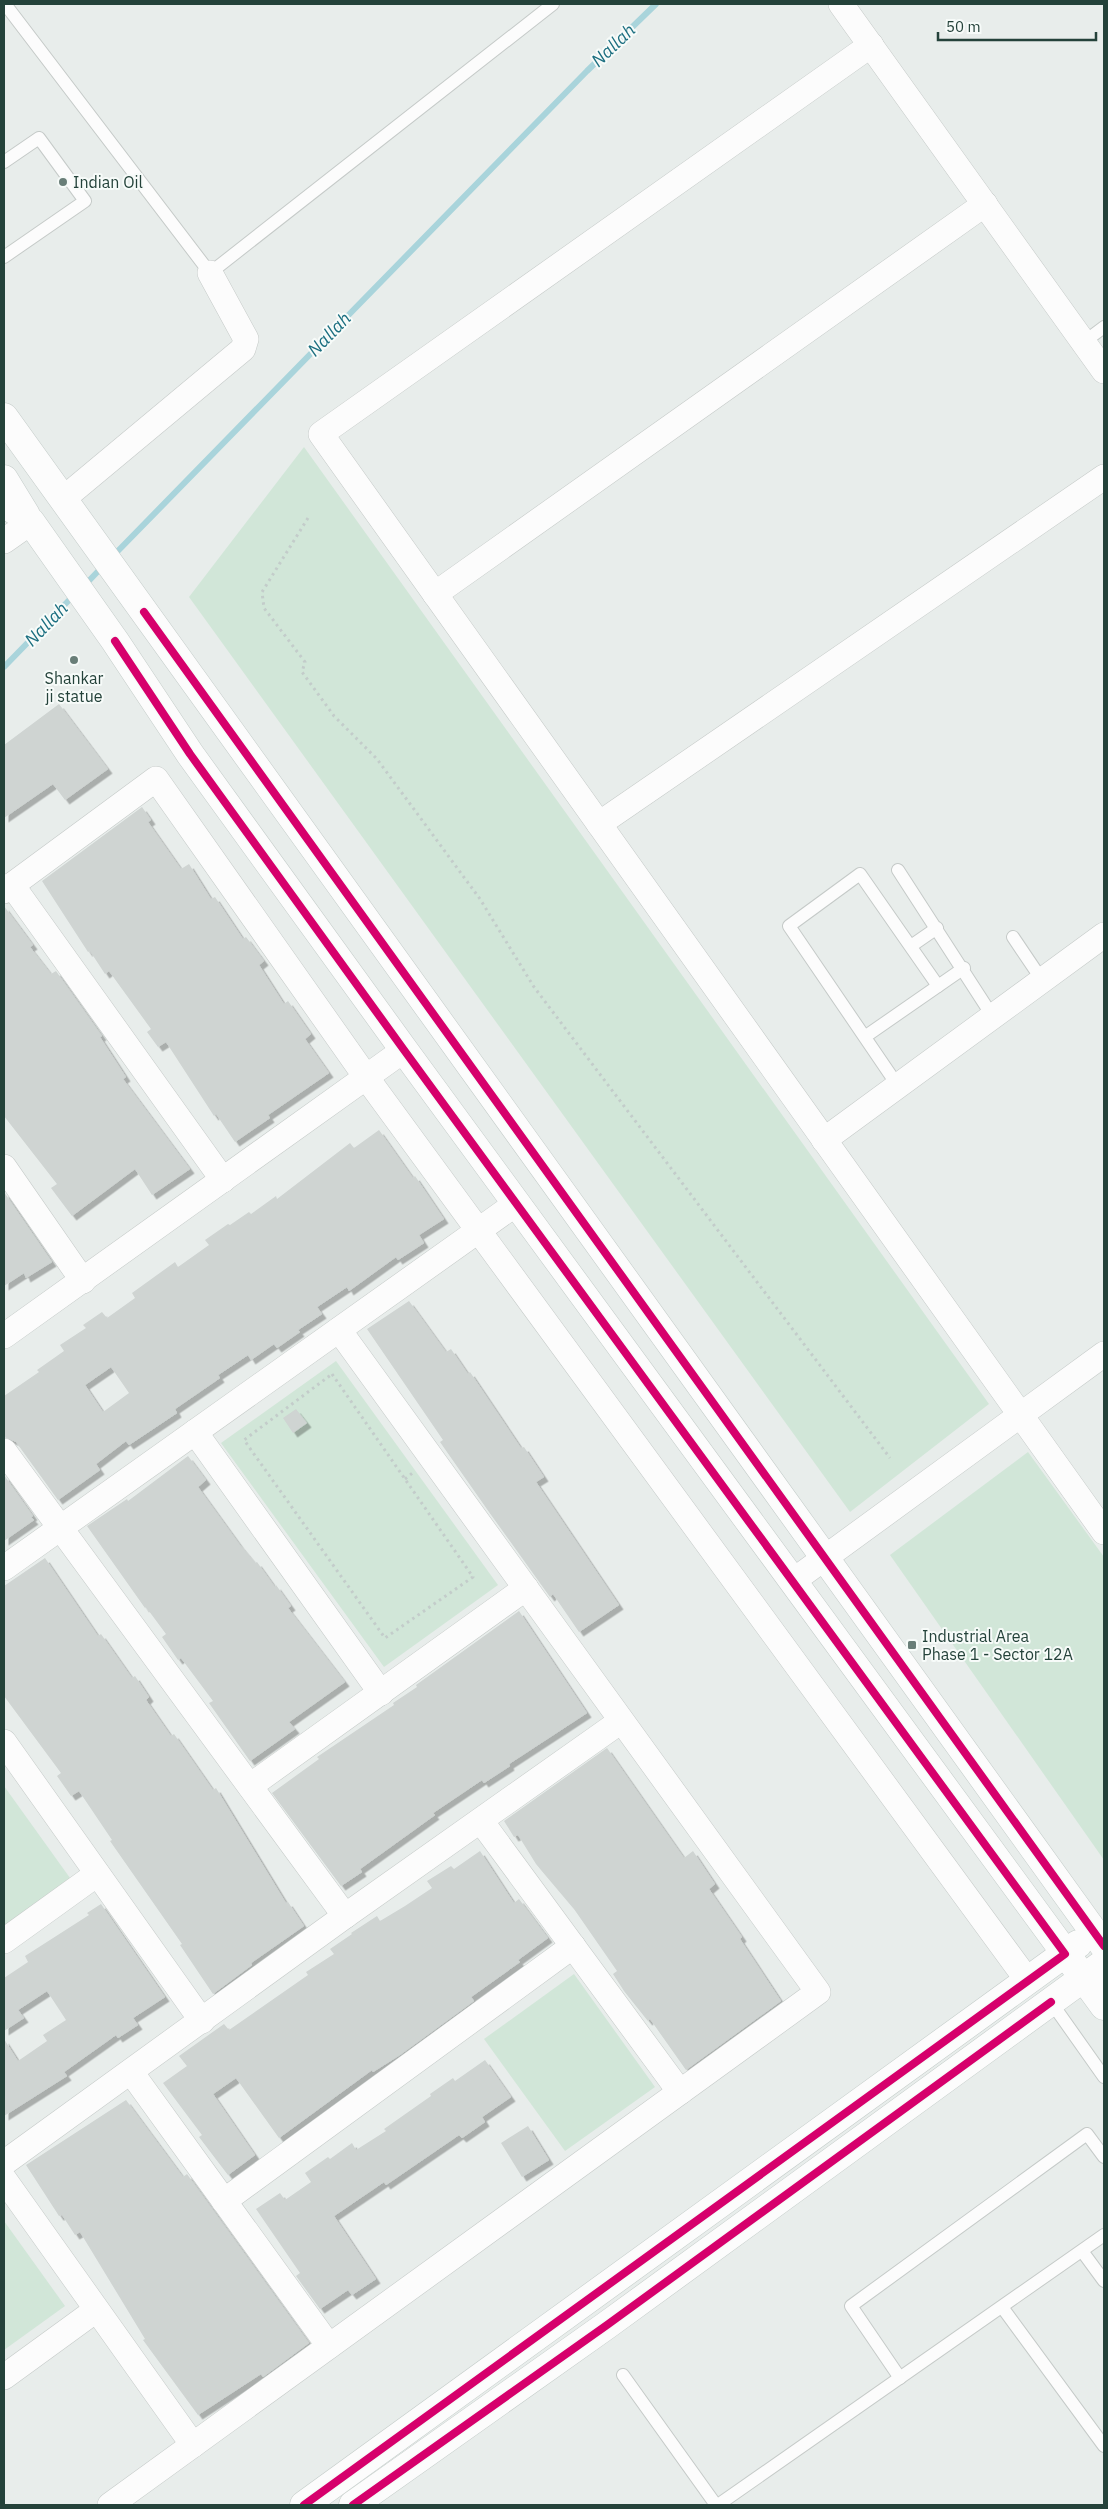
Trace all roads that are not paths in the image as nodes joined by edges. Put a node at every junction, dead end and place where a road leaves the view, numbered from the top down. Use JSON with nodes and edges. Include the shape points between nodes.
{"nodes":[{"id":1,"x":6,"y":4,"type":"edge"},
{"id":2,"x":553,"y":4,"type":"edge"},
{"id":3,"x":841,"y":4,"type":"edge"},
{"id":4,"x":871,"y":45,"type":"junction"},
{"id":5,"x":4,"y":162,"type":"edge"},
{"id":6,"x":985,"y":204,"type":"junction"},
{"id":7,"x":4,"y":257,"type":"edge"},
{"id":8,"x":210,"y":273,"type":"junction"},
{"id":9,"x":1104,"y":327,"type":"edge"},
{"id":10,"x":1084,"y":342,"type":"junction"},
{"id":11,"x":1104,"y":371,"type":"edge"},
{"id":12,"x":4,"y":417,"type":"edge"},
{"id":13,"x":1104,"y":477,"type":"edge"},
{"id":14,"x":4,"y":479,"type":"edge"},
{"id":15,"x":4,"y":503,"type":"edge"},
{"id":16,"x":70,"y":510,"type":"junction"},
{"id":17,"x":37,"y":532,"type":"junction"},
{"id":18,"x":4,"y":541,"type":"edge"},
{"id":19,"x":435,"y":594,"type":"junction"},
{"id":20,"x":599,"y":824,"type":"junction"},
{"id":21,"x":898,"y":870,"type":"dead end"},
{"id":22,"x":8,"y":888,"type":"edge"},
{"id":23,"x":937,"y":928,"type":"junction"},
{"id":24,"x":1104,"y":935,"type":"edge"},
{"id":25,"x":1013,"y":937,"type":"dead end"},
{"id":26,"x":911,"y":946,"type":"junction"},
{"id":27,"x":964,"y":968,"type":"junction"},
{"id":28,"x":1042,"y":980,"type":"junction"},
{"id":29,"x":938,"y":986,"type":"junction"},
{"id":30,"x":993,"y":1017,"type":"junction"},
{"id":31,"x":439,"y":1025,"type":"junction"},
{"id":32,"x":866,"y":1036,"type":"junction"},
{"id":33,"x":404,"y":1050,"type":"junction"},
{"id":34,"x":366,"y":1077,"type":"junction"},
{"id":35,"x":898,"y":1086,"type":"junction"},
{"id":36,"x":824,"y":1140,"type":"junction"},
{"id":37,"x":4,"y":1167,"type":"edge"},
{"id":38,"x":223,"y":1180,"type":"junction"},
{"id":39,"x":517,"y":1203,"type":"junction"},
{"id":40,"x":480,"y":1229,"type":"junction"},
{"id":41,"x":83,"y":1281,"type":"junction"},
{"id":42,"x":339,"y":1330,"type":"junction"},
{"id":43,"x":4,"y":1336,"type":"edge"},
{"id":44,"x":1104,"y":1354,"type":"edge"},
{"id":45,"x":1020,"y":1415,"type":"junction"},
{"id":46,"x":195,"y":1432,"type":"junction"},
{"id":47,"x":4,"y":1451,"type":"edge"},
{"id":48,"x":60,"y":1526,"type":"junction"},
{"id":49,"x":1104,"y":1532,"type":"edge"},
{"id":50,"x":825,"y":1558,"type":"junction"},
{"id":51,"x":4,"y":1568,"type":"edge"},
{"id":52,"x":793,"y":1581,"type":"junction"},
{"id":53,"x":526,"y":1588,"type":"junction"},
{"id":54,"x":381,"y":1693,"type":"junction"},
{"id":55,"x":621,"y":1721,"type":"junction"},
{"id":56,"x":4,"y":1742,"type":"edge"},
{"id":57,"x":250,"y":1786,"type":"junction"},
{"id":58,"x":481,"y":1820,"type":"junction"},
{"id":59,"x":97,"y":1874,"type":"junction"},
{"id":60,"x":345,"y":1916,"type":"junction"},
{"id":61,"x":1099,"y":1939,"type":"edge"},
{"id":62,"x":4,"y":1941,"type":"edge"},
{"id":63,"x":573,"y":1946,"type":"junction"},
{"id":64,"x":1065,"y":1954,"type":"junction"},
{"id":65,"x":1104,"y":1963,"type":"edge"},
{"id":66,"x":1028,"y":1980,"type":"junction"},
{"id":67,"x":1083,"y":1980,"type":"junction"},
{"id":68,"x":1051,"y":2002,"type":"junction"},
{"id":69,"x":1104,"y":2006,"type":"edge"},
{"id":70,"x":202,"y":2021,"type":"junction"},
{"id":71,"x":131,"y":2072,"type":"junction"},
{"id":72,"x":1104,"y":2077,"type":"edge"},
{"id":73,"x":680,"y":2092,"type":"junction"},
{"id":74,"x":1104,"y":2157,"type":"edge"},
{"id":75,"x":4,"y":2163,"type":"edge"},
{"id":76,"x":4,"y":2179,"type":"edge"},
{"id":77,"x":224,"y":2201,"type":"junction"},
{"id":78,"x":1104,"y":2235,"type":"edge"},
{"id":79,"x":1082,"y":2251,"type":"junction"},
{"id":80,"x":1104,"y":2281,"type":"edge"},
{"id":81,"x":1002,"y":2306,"type":"junction"},
{"id":82,"x":96,"y":2310,"type":"junction"},
{"id":83,"x":329,"y":2346,"type":"junction"},
{"id":84,"x":624,"y":2375,"type":"dead end"},
{"id":85,"x":4,"y":2377,"type":"edge"},
{"id":86,"x":900,"y":2378,"type":"junction"},
{"id":87,"x":193,"y":2445,"type":"junction"},
{"id":88,"x":1104,"y":2446,"type":"edge"},
{"id":89,"x":110,"y":2505,"type":"edge"},
{"id":90,"x":304,"y":2505,"type":"edge"},
{"id":91,"x":353,"y":2505,"type":"edge"},
{"id":92,"x":717,"y":2505,"type":"edge"}],
"edges":[{"from":1,"to":8,"type":"lane"},
{"from":2,"to":8,"type":"lane"},
{"from":3,"to":4,"type":"street"},
{"from":4,"to":6,"type":"street"},
{"from":4,"to":19,"type":"street","via":[[321,434]]},
{"from":5,"to":7,"type":"lane","via":[[39,138],[85,201]]},
{"from":6,"to":10,"type":"street"},
{"from":6,"to":19,"type":"street"},
{"from":8,"to":16,"type":"street","via":[[246,339],[243,349]]},
{"from":9,"to":10,"type":"lane"},
{"from":10,"to":11,"type":"street"},
{"from":12,"to":16,"type":"street"},
{"from":13,"to":20,"type":"street"},
{"from":14,"to":17,"type":"street"},
{"from":15,"to":17,"type":"street"},
{"from":16,"to":31,"type":"street"},
{"from":17,"to":18,"type":"street"},
{"from":17,"to":33,"type":"street","via":[[115,640],[190,754]]},
{"from":19,"to":20,"type":"street"},
{"from":20,"to":36,"type":"street"},
{"from":21,"to":23,"type":"lane"},
{"from":22,"to":34,"type":"street","via":[[156,779]]},
{"from":22,"to":38,"type":"street"},
{"from":23,"to":26,"type":"lane"},
{"from":23,"to":27,"type":"lane"},
{"from":24,"to":28,"type":"street"},
{"from":25,"to":28,"type":"lane"},
{"from":26,"to":29,"type":"lane"},
{"from":26,"to":32,"type":"lane","via":[[860,874],[789,926]]},
{"from":27,"to":29,"type":"lane"},
{"from":27,"to":30,"type":"lane"},
{"from":28,"to":30,"type":"street"},
{"from":29,"to":32,"type":"lane"},
{"from":30,"to":35,"type":"street"},
{"from":31,"to":33,"type":"street"},
{"from":31,"to":50,"type":"street"},
{"from":32,"to":35,"type":"lane"},
{"from":33,"to":34,"type":"street"},
{"from":33,"to":39,"type":"street"},
{"from":34,"to":38,"type":"street"},
{"from":34,"to":40,"type":"street"},
{"from":35,"to":36,"type":"street"},
{"from":36,"to":45,"type":"street"},
{"from":37,"to":41,"type":"street"},
{"from":38,"to":41,"type":"street"},
{"from":39,"to":40,"type":"street"},
{"from":39,"to":52,"type":"street"},
{"from":40,"to":42,"type":"street"},
{"from":40,"to":66,"type":"street"},
{"from":41,"to":43,"type":"street"},
{"from":42,"to":46,"type":"street"},
{"from":42,"to":53,"type":"street"},
{"from":44,"to":45,"type":"street"},
{"from":45,"to":49,"type":"street"},
{"from":45,"to":50,"type":"street"},
{"from":46,"to":48,"type":"street"},
{"from":46,"to":54,"type":"street"},
{"from":47,"to":48,"type":"street"},
{"from":48,"to":51,"type":"street"},
{"from":48,"to":57,"type":"street"},
{"from":50,"to":52,"type":"street"},
{"from":50,"to":61,"type":"street"},
{"from":52,"to":64,"type":"street"},
{"from":53,"to":54,"type":"street"},
{"from":53,"to":55,"type":"street"},
{"from":54,"to":57,"type":"street"},
{"from":55,"to":58,"type":"street"},
{"from":55,"to":73,"type":"street","via":[[818,1992]]},
{"from":56,"to":59,"type":"street"},
{"from":57,"to":60,"type":"street"},
{"from":58,"to":60,"type":"street"},
{"from":58,"to":63,"type":"street"},
{"from":59,"to":62,"type":"street"},
{"from":59,"to":70,"type":"street"},
{"from":60,"to":70,"type":"street"},
{"from":61,"to":64,"type":"street"},
{"from":63,"to":73,"type":"street"},
{"from":63,"to":77,"type":"street"},
{"from":64,"to":66,"type":"street"},
{"from":64,"to":67,"type":"street"},
{"from":65,"to":67,"type":"street"},
{"from":66,"to":90,"type":"street"},
{"from":67,"to":68,"type":"street"},
{"from":67,"to":69,"type":"street"},
{"from":68,"to":72,"type":"lane"},
{"from":68,"to":91,"type":"street"},
{"from":70,"to":71,"type":"street"},
{"from":71,"to":75,"type":"street"},
{"from":71,"to":77,"type":"street"},
{"from":73,"to":83,"type":"street"},
{"from":74,"to":86,"type":"lane","via":[[1087,2134],[851,2306]]},
{"from":76,"to":82,"type":"street"},
{"from":77,"to":83,"type":"street"},
{"from":78,"to":79,"type":"lane"},
{"from":79,"to":80,"type":"lane"},
{"from":79,"to":81,"type":"lane"},
{"from":81,"to":86,"type":"lane"},
{"from":81,"to":88,"type":"lane"},
{"from":82,"to":85,"type":"street"},
{"from":82,"to":87,"type":"street"},
{"from":83,"to":87,"type":"street"},
{"from":84,"to":92,"type":"lane"},
{"from":86,"to":92,"type":"lane"},
{"from":87,"to":89,"type":"street"}]}
